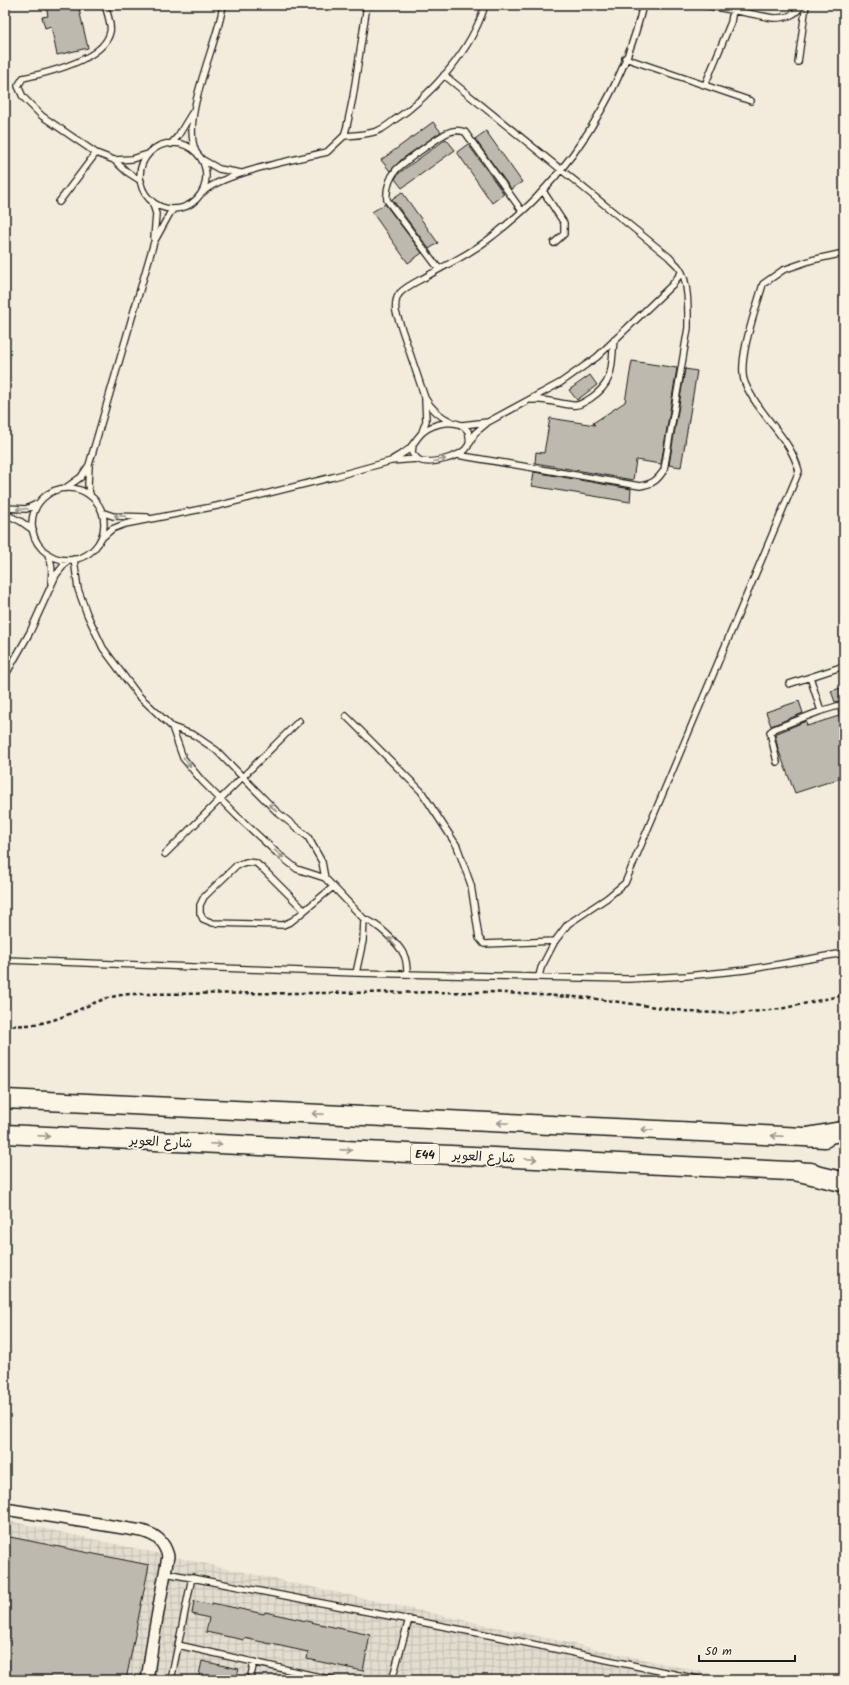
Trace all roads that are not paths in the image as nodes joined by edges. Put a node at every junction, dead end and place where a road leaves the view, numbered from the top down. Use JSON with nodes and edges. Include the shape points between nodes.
{"nodes":[{"id":1,"x":106,"y":5,"type":"edge"},
{"id":2,"x":223,"y":5,"type":"edge"},
{"id":3,"x":367,"y":5,"type":"edge"},
{"id":4,"x":485,"y":5,"type":"edge"},
{"id":5,"x":643,"y":5,"type":"edge"},
{"id":6,"x":705,"y":5,"type":"edge"},
{"id":7,"x":802,"y":5,"type":"edge"},
{"id":8,"x":806,"y":5,"type":"edge"},
{"id":9,"x":733,"y":10,"type":"junction"},
{"id":10,"x":625,"y":58,"type":"junction"},
{"id":11,"x":798,"y":62,"type":"dead end"},
{"id":12,"x":444,"y":76,"type":"junction"},
{"id":13,"x":705,"y":85,"type":"junction"},
{"id":14,"x":751,"y":102,"type":"dead end"},
{"id":15,"x":194,"y":109,"type":"junction"},
{"id":16,"x":344,"y":136,"type":"junction"},
{"id":17,"x":171,"y":144,"type":"junction"},
{"id":18,"x":96,"y":153,"type":"junction"},
{"id":19,"x":197,"y":153,"type":"junction"},
{"id":20,"x":149,"y":154,"type":"junction"},
{"id":21,"x":114,"y":160,"type":"junction"},
{"id":22,"x":201,"y":160,"type":"junction"},
{"id":23,"x":561,"y":170,"type":"junction"},
{"id":24,"x":244,"y":173,"type":"junction"},
{"id":25,"x":141,"y":181,"type":"junction"},
{"id":26,"x":543,"y":191,"type":"junction"},
{"id":27,"x":202,"y":193,"type":"junction"},
{"id":28,"x":152,"y":201,"type":"junction"},
{"id":29,"x":59,"y":202,"type":"dead end"},
{"id":30,"x":174,"y":209,"type":"junction"},
{"id":31,"x":522,"y":211,"type":"junction"},
{"id":32,"x":154,"y":242,"type":"junction"},
{"id":33,"x":554,"y":243,"type":"dead end"},
{"id":34,"x":844,"y":253,"type":"edge"},
{"id":35,"x":439,"y":269,"type":"junction"},
{"id":36,"x":681,"y":273,"type":"junction"},
{"id":37,"x":614,"y":340,"type":"junction"},
{"id":38,"x":425,"y":398,"type":"junction"},
{"id":39,"x":529,"y":400,"type":"junction"},
{"id":40,"x":452,"y":422,"type":"junction"},
{"id":41,"x":488,"y":422,"type":"junction"},
{"id":42,"x":462,"y":425,"type":"junction"},
{"id":43,"x":422,"y":432,"type":"junction"},
{"id":44,"x":413,"y":445,"type":"junction"},
{"id":45,"x":469,"y":445,"type":"junction"},
{"id":46,"x":457,"y":455,"type":"junction"},
{"id":47,"x":418,"y":459,"type":"junction"},
{"id":48,"x":391,"y":461,"type":"junction"},
{"id":49,"x":89,"y":465,"type":"junction"},
{"id":50,"x":68,"y":487,"type":"junction"},
{"id":51,"x":90,"y":494,"type":"junction"},
{"id":52,"x":37,"y":504,"type":"junction"},
{"id":53,"x":5,"y":508,"type":"edge"},
{"id":54,"x":104,"y":513,"type":"junction"},
{"id":55,"x":5,"y":514,"type":"edge"},
{"id":56,"x":165,"y":517,"type":"junction"},
{"id":57,"x":33,"y":530,"type":"junction"},
{"id":58,"x":103,"y":537,"type":"junction"},
{"id":59,"x":46,"y":552,"type":"junction"},
{"id":60,"x":71,"y":560,"type":"junction"},
{"id":61,"x":46,"y":599,"type":"junction"},
{"id":62,"x":844,"y":666,"type":"edge"},
{"id":63,"x":5,"y":676,"type":"edge"},
{"id":64,"x":810,"y":677,"type":"junction"},
{"id":65,"x":789,"y":684,"type":"dead end"},
{"id":66,"x":844,"y":704,"type":"edge"},
{"id":67,"x":821,"y":711,"type":"junction"},
{"id":68,"x":346,"y":716,"type":"dead end"},
{"id":69,"x":299,"y":721,"type":"dead end"},
{"id":70,"x":172,"y":727,"type":"junction"},
{"id":71,"x":777,"y":762,"type":"dead end"},
{"id":72,"x":242,"y":776,"type":"junction"},
{"id":73,"x":220,"y":799,"type":"junction"},
{"id":74,"x":165,"y":854,"type":"dead end"},
{"id":75,"x":325,"y":878,"type":"junction"},
{"id":76,"x":333,"y":887,"type":"junction"},
{"id":77,"x":304,"y":910,"type":"junction"},
{"id":78,"x":364,"y":919,"type":"junction"},
{"id":79,"x":555,"y":941,"type":"junction"},
{"id":80,"x":844,"y":953,"type":"edge"},
{"id":81,"x":5,"y":960,"type":"edge"},
{"id":82,"x":356,"y":973,"type":"junction"},
{"id":83,"x":407,"y":974,"type":"junction"},
{"id":84,"x":539,"y":976,"type":"junction"},
{"id":85,"x":5,"y":1099,"type":"edge"},
{"id":86,"x":844,"y":1132,"type":"edge"},
{"id":87,"x":5,"y":1134,"type":"edge"},
{"id":88,"x":810,"y":1137,"type":"junction"},
{"id":89,"x":844,"y":1139,"type":"edge"},
{"id":90,"x":796,"y":1171,"type":"junction"},
{"id":91,"x":844,"y":1174,"type":"edge"},
{"id":92,"x":844,"y":1182,"type":"edge"},
{"id":93,"x":5,"y":1509,"type":"edge"},
{"id":94,"x":166,"y":1573,"type":"junction"},
{"id":95,"x":192,"y":1577,"type":"junction"},
{"id":96,"x":408,"y":1619,"type":"junction"},
{"id":97,"x":178,"y":1645,"type":"junction"},
{"id":98,"x":254,"y":1662,"type":"junction"},
{"id":99,"x":147,"y":1680,"type":"edge"},
{"id":100,"x":171,"y":1680,"type":"edge"},
{"id":101,"x":250,"y":1680,"type":"edge"},
{"id":102,"x":333,"y":1680,"type":"edge"},
{"id":103,"x":392,"y":1680,"type":"edge"},
{"id":104,"x":702,"y":1680,"type":"edge"}],
"edges":[{"from":1,"to":18,"type":"lane","via":[[111,31],[100,49],[82,60],[23,78],[18,86],[23,97],[38,112]]},
{"from":2,"to":15,"type":"lane"},
{"from":3,"to":16,"type":"lane","via":[[353,97]]},
{"from":4,"to":12,"type":"lane","via":[[464,50]]},
{"from":5,"to":10,"type":"lane"},
{"from":6,"to":9,"type":"lane"},
{"from":7,"to":9,"type":"lane","via":[[794,14],[782,18]]},
{"from":8,"to":11,"type":"lane"},
{"from":9,"to":13,"type":"lane","via":[[731,22]]},
{"from":10,"to":13,"type":"lane"},
{"from":10,"to":23,"type":"lane","via":[[590,131]]},
{"from":12,"to":16,"type":"lane","via":[[408,112],[377,131]]},
{"from":12,"to":23,"type":"lane"},
{"from":13,"to":14,"type":"lane"},
{"from":15,"to":17,"type":"lane"},
{"from":15,"to":19,"type":"lane","via":[[192,140]]},
{"from":16,"to":24,"type":"lane","via":[[327,152]]},
{"from":17,"to":19,"type":"lane","via":[[188,147]]},
{"from":17,"to":20,"type":"lane","via":[[157,148]]},
{"from":18,"to":21,"type":"lane"},
{"from":18,"to":29,"type":"lane"},
{"from":19,"to":22,"type":"lane"},
{"from":20,"to":21,"type":"lane","via":[[132,160]]},
{"from":20,"to":25,"type":"lane","via":[[143,163]]},
{"from":21,"to":25,"type":"lane","via":[[126,172]]},
{"from":22,"to":24,"type":"lane","via":[[219,169]]},
{"from":22,"to":27,"type":"lane","via":[[206,172]]},
{"from":23,"to":26,"type":"lane"},
{"from":23,"to":36,"type":"lane","via":[[669,257]]},
{"from":24,"to":27,"type":"lane","via":[[217,182]]},
{"from":25,"to":28,"type":"lane"},
{"from":26,"to":31,"type":"lane"},
{"from":26,"to":33,"type":"lane","via":[[564,224],[564,234]]},
{"from":27,"to":30,"type":"lane","via":[[185,207]]},
{"from":28,"to":30,"type":"lane","via":[[164,208]]},
{"from":28,"to":32,"type":"lane","via":[[156,214]]},
{"from":30,"to":32,"type":"lane"},
{"from":31,"to":35,"type":"lane","via":[[470,253]]},
{"from":31,"to":35,"type":"lane","via":[[465,132],[447,133],[397,168],[391,177],[387,193],[387,200]]},
{"from":32,"to":49,"type":"lane"},
{"from":34,"to":79,"type":"lane","via":[[783,270],[763,284],[742,365],[744,381],[754,401],[793,452],[799,471],[625,882],[608,898],[568,924]]},
{"from":35,"to":38,"type":"lane","via":[[413,282],[396,299],[395,304]]},
{"from":36,"to":37,"type":"lane","via":[[672,285]]},
{"from":36,"to":46,"type":"lane","via":[[688,306],[688,328],[664,470],[656,481],[640,486]]},
{"from":37,"to":39,"type":"lane","via":[[597,357],[560,383]]},
{"from":37,"to":39,"type":"lane","via":[[610,377],[606,386],[596,395],[580,405]]},
{"from":38,"to":40,"type":"lane","via":[[439,415]]},
{"from":38,"to":43,"type":"lane","via":[[426,421]]},
{"from":39,"to":41,"type":"lane"},
{"from":40,"to":42,"type":"lane"},
{"from":40,"to":43,"type":"lane"},
{"from":41,"to":42,"type":"lane"},
{"from":41,"to":45,"type":"lane","via":[[475,433]]},
{"from":42,"to":45,"type":"lane","via":[[468,431]]},
{"from":43,"to":44,"type":"lane"},
{"from":44,"to":47,"type":"lane","via":[[412,452]]},
{"from":44,"to":48,"type":"lane"},
{"from":45,"to":46,"type":"lane","via":[[465,451]]},
{"from":47,"to":46,"type":"lane","one_way":true,"via":[[434,462]]},
{"from":47,"to":48,"type":"lane"},
{"from":48,"to":56,"type":"lane"},
{"from":49,"to":50,"type":"lane","via":[[81,477]]},
{"from":49,"to":51,"type":"lane"},
{"from":50,"to":51,"type":"lane"},
{"from":50,"to":52,"type":"lane","via":[[50,492]]},
{"from":51,"to":54,"type":"lane"},
{"from":52,"to":53,"type":"lane","one_way":true,"via":[[26,509]]},
{"from":52,"to":57,"type":"lane","via":[[33,515]]},
{"from":56,"to":54,"type":"lane","one_way":true,"via":[[140,518]]},
{"from":54,"to":58,"type":"lane"},
{"from":55,"to":57,"type":"lane"},
{"from":56,"to":58,"type":"lane","via":[[117,526]]},
{"from":57,"to":59,"type":"lane","via":[[35,539]]},
{"from":58,"to":60,"type":"lane","via":[[87,555]]},
{"from":59,"to":60,"type":"lane"},
{"from":59,"to":61,"type":"lane","via":[[50,558],[52,573]]},
{"from":60,"to":61,"type":"lane","via":[[56,575]]},
{"from":60,"to":70,"type":"lane","via":[[87,614],[103,648],[138,695]]},
{"from":61,"to":63,"type":"lane"},
{"from":62,"to":64,"type":"lane"},
{"from":64,"to":65,"type":"lane"},
{"from":64,"to":67,"type":"lane"},
{"from":66,"to":67,"type":"lane"},
{"from":67,"to":71,"type":"lane","via":[[774,728],[770,732]]},
{"from":68,"to":79,"type":"lane","via":[[421,791],[457,846],[471,885],[479,938],[484,944]]},
{"from":69,"to":72,"type":"lane"},
{"from":70,"to":72,"type":"lane","via":[[194,735],[216,750]]},
{"from":70,"to":73,"type":"lane","one_way":true,"via":[[183,758]]},
{"from":72,"to":73,"type":"lane"},
{"from":75,"to":72,"type":"lane","one_way":true,"via":[[322,862],[308,837],[277,812]]},
{"from":73,"to":74,"type":"lane"},
{"from":73,"to":75,"type":"lane","one_way":true,"via":[[277,854],[297,869]]},
{"from":75,"to":76,"type":"lane"},
{"from":76,"to":77,"type":"lane"},
{"from":76,"to":78,"type":"lane"},
{"from":77,"to":77,"type":"lane","via":[[283,925],[213,924],[203,919],[200,905],[204,897],[237,865],[246,862],[256,863]]},
{"from":78,"to":82,"type":"lane","via":[[363,941]]},
{"from":83,"to":78,"type":"lane","one_way":true,"via":[[404,955],[372,921]]},
{"from":79,"to":84,"type":"lane"},
{"from":80,"to":84,"type":"lane","via":[[745,970],[686,976],[627,979]]},
{"from":81,"to":82,"type":"lane"},
{"from":82,"to":83,"type":"lane"},
{"from":83,"to":84,"type":"lane"},
{"from":88,"to":85,"type":"highway","one_way":true},
{"from":86,"to":88,"type":"highway"},
{"from":87,"to":90,"type":"highway","name":"شارع العوير","number":"E44","one_way":true},
{"from":88,"to":89,"type":"highway"},
{"from":90,"to":91,"type":"highway","name":"شارع العوير","number":"E44"},
{"from":90,"to":92,"type":"highway"},
{"from":93,"to":94,"type":"street","via":[[151,1533],[165,1546],[168,1556]]},
{"from":94,"to":95,"type":"lane"},
{"from":94,"to":99,"type":"street"},
{"from":95,"to":96,"type":"lane"},
{"from":95,"to":97,"type":"lane"},
{"from":96,"to":103,"type":"lane"},
{"from":96,"to":104,"type":"lane"},
{"from":97,"to":98,"type":"lane"},
{"from":97,"to":100,"type":"lane"},
{"from":98,"to":101,"type":"lane"},
{"from":98,"to":102,"type":"lane"}]}
